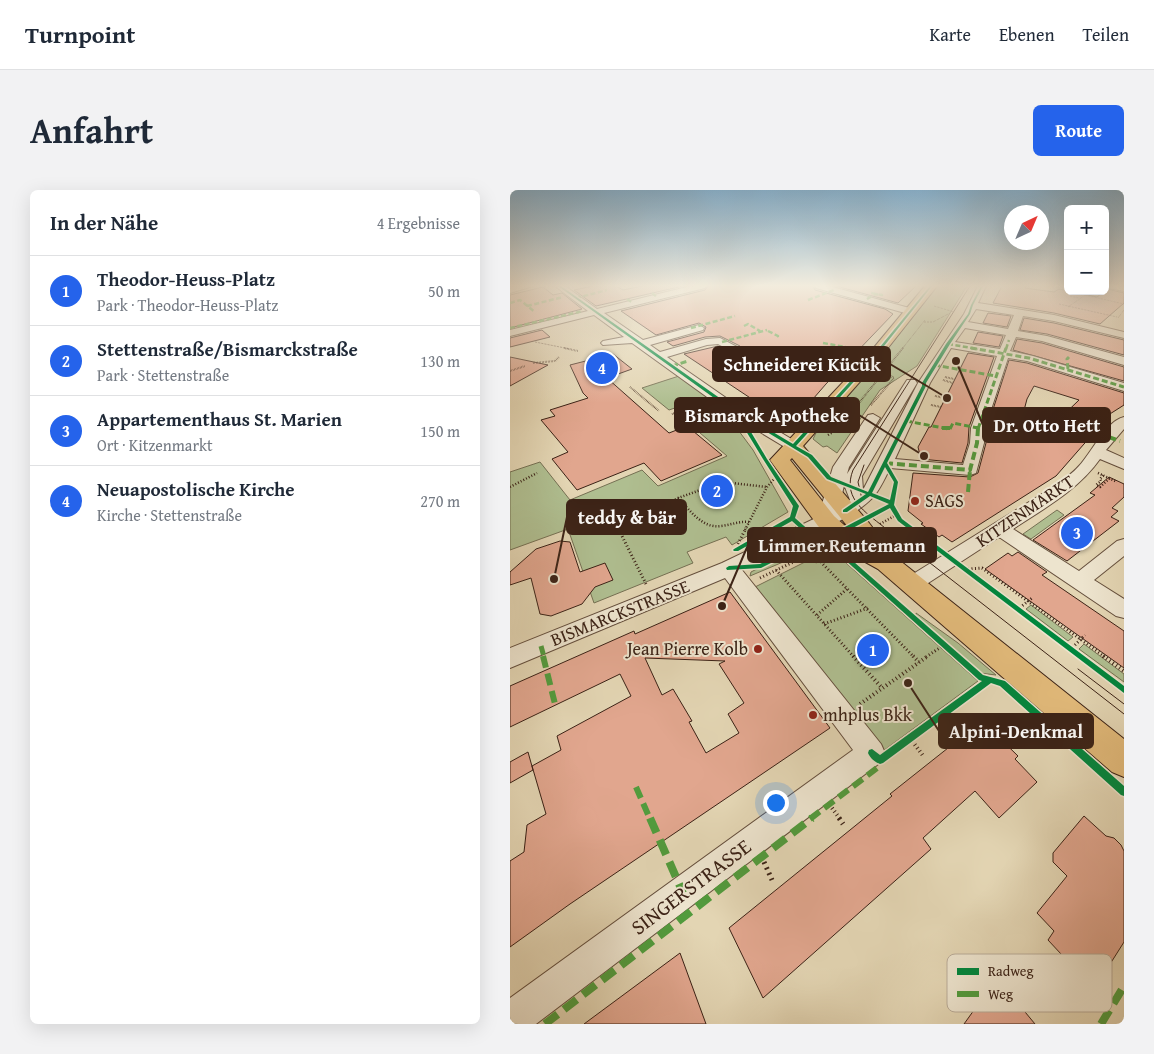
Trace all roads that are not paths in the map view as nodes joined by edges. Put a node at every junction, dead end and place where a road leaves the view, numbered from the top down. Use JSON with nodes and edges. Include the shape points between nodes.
{"nodes":[{"id":1,"x":543,"y":325,"type":"edge"},
{"id":2,"x":615,"y":325,"type":"edge"},
{"id":3,"x":907,"y":325,"type":"edge"},
{"id":4,"x":953,"y":325,"type":"edge"},
{"id":5,"x":956,"y":325,"type":"edge"},
{"id":6,"x":994,"y":325,"type":"edge"},
{"id":7,"x":1015,"y":325,"type":"edge"},
{"id":8,"x":1082,"y":325,"type":"edge"},
{"id":9,"x":699,"y":328,"type":"dead end"},
{"id":10,"x":1012,"y":332,"type":"junction"},
{"id":11,"x":510,"y":333,"type":"edge"},
{"id":12,"x":1124,"y":335,"type":"edge"},
{"id":13,"x":638,"y":342,"type":"junction"},
{"id":14,"x":607,"y":343,"type":"dead end"},
{"id":15,"x":948,"y":344,"type":"junction"},
{"id":16,"x":735,"y":350,"type":"dead end"},
{"id":17,"x":1005,"y":353,"type":"junction"},
{"id":18,"x":658,"y":356,"type":"junction"},
{"id":19,"x":1124,"y":361,"type":"edge"},
{"id":20,"x":917,"y":374,"type":"junction"},
{"id":21,"x":1124,"y":387,"type":"edge"},
{"id":22,"x":1124,"y":421,"type":"edge"},
{"id":23,"x":1098,"y":452,"type":"junction"},
{"id":24,"x":783,"y":461,"type":"junction"},
{"id":25,"x":885,"y":463,"type":"junction"},
{"id":26,"x":1124,"y":464,"type":"edge"},
{"id":27,"x":833,"y":525,"type":"junction"},
{"id":28,"x":1000,"y":529,"type":"junction"},
{"id":29,"x":1124,"y":546,"type":"edge"},
{"id":30,"x":729,"y":568,"type":"junction"},
{"id":31,"x":1080,"y":581,"type":"junction"},
{"id":32,"x":912,"y":584,"type":"junction"},
{"id":33,"x":1124,"y":610,"type":"edge"},
{"id":34,"x":510,"y":658,"type":"edge"},
{"id":35,"x":1124,"y":760,"type":"edge"},
{"id":36,"x":510,"y":1022,"type":"edge"}],
"edges":[{"from":1,"to":11,"type":"street"},
{"from":2,"to":13,"type":"street"},
{"from":3,"to":24,"type":"main road","via":[[867,365]]},
{"from":4,"to":20,"type":"street"},
{"from":5,"to":15,"type":"street"},
{"from":6,"to":10,"type":"street"},
{"from":7,"to":10,"type":"street"},
{"from":8,"to":12,"type":"street"},
{"from":9,"to":13,"type":"street"},
{"from":10,"to":17,"type":"street"},
{"from":10,"to":19,"type":"street"},
{"from":13,"to":14,"type":"street"},
{"from":13,"to":18,"type":"street"},
{"from":15,"to":17,"type":"street"},
{"from":15,"to":25,"type":"street","via":[[924,383]]},
{"from":16,"to":18,"type":"street","via":[[720,341],[706,342]]},
{"from":17,"to":21,"type":"street"},
{"from":17,"to":25,"type":"street","via":[[978,428],[978,443],[970,470]]},
{"from":18,"to":24,"type":"street","via":[[737,412]]},
{"from":20,"to":27,"type":"street","via":[[854,476],[853,487]]},
{"from":20,"to":27,"type":"street","via":[[902,380],[892,390],[841,467]]},
{"from":22,"to":23,"type":"street","name":"KITZENMARKT"},
{"from":23,"to":26,"type":"street"},
{"from":23,"to":28,"type":"street","name":"KITZENMARKT","via":[[1064,488]]},
{"from":24,"to":27,"type":"main road"},
{"from":25,"to":27,"type":"street","via":[[874,487]]},
{"from":27,"to":30,"type":"street","name":"BISMARCKSTRASSE"},
{"from":27,"to":32,"type":"main road","via":[[848,542],[886,563]]},
{"from":28,"to":31,"type":"street"},
{"from":28,"to":32,"type":"street","name":"KITZENMARKT"},
{"from":29,"to":31,"type":"street"},
{"from":30,"to":34,"type":"street","name":"BISMARCKSTRASSE"},
{"from":30,"to":36,"type":"street","name":"SINGERSTRASSE","via":[[872,753]]},
{"from":31,"to":33,"type":"street"},
{"from":32,"to":35,"type":"main road"}]}
